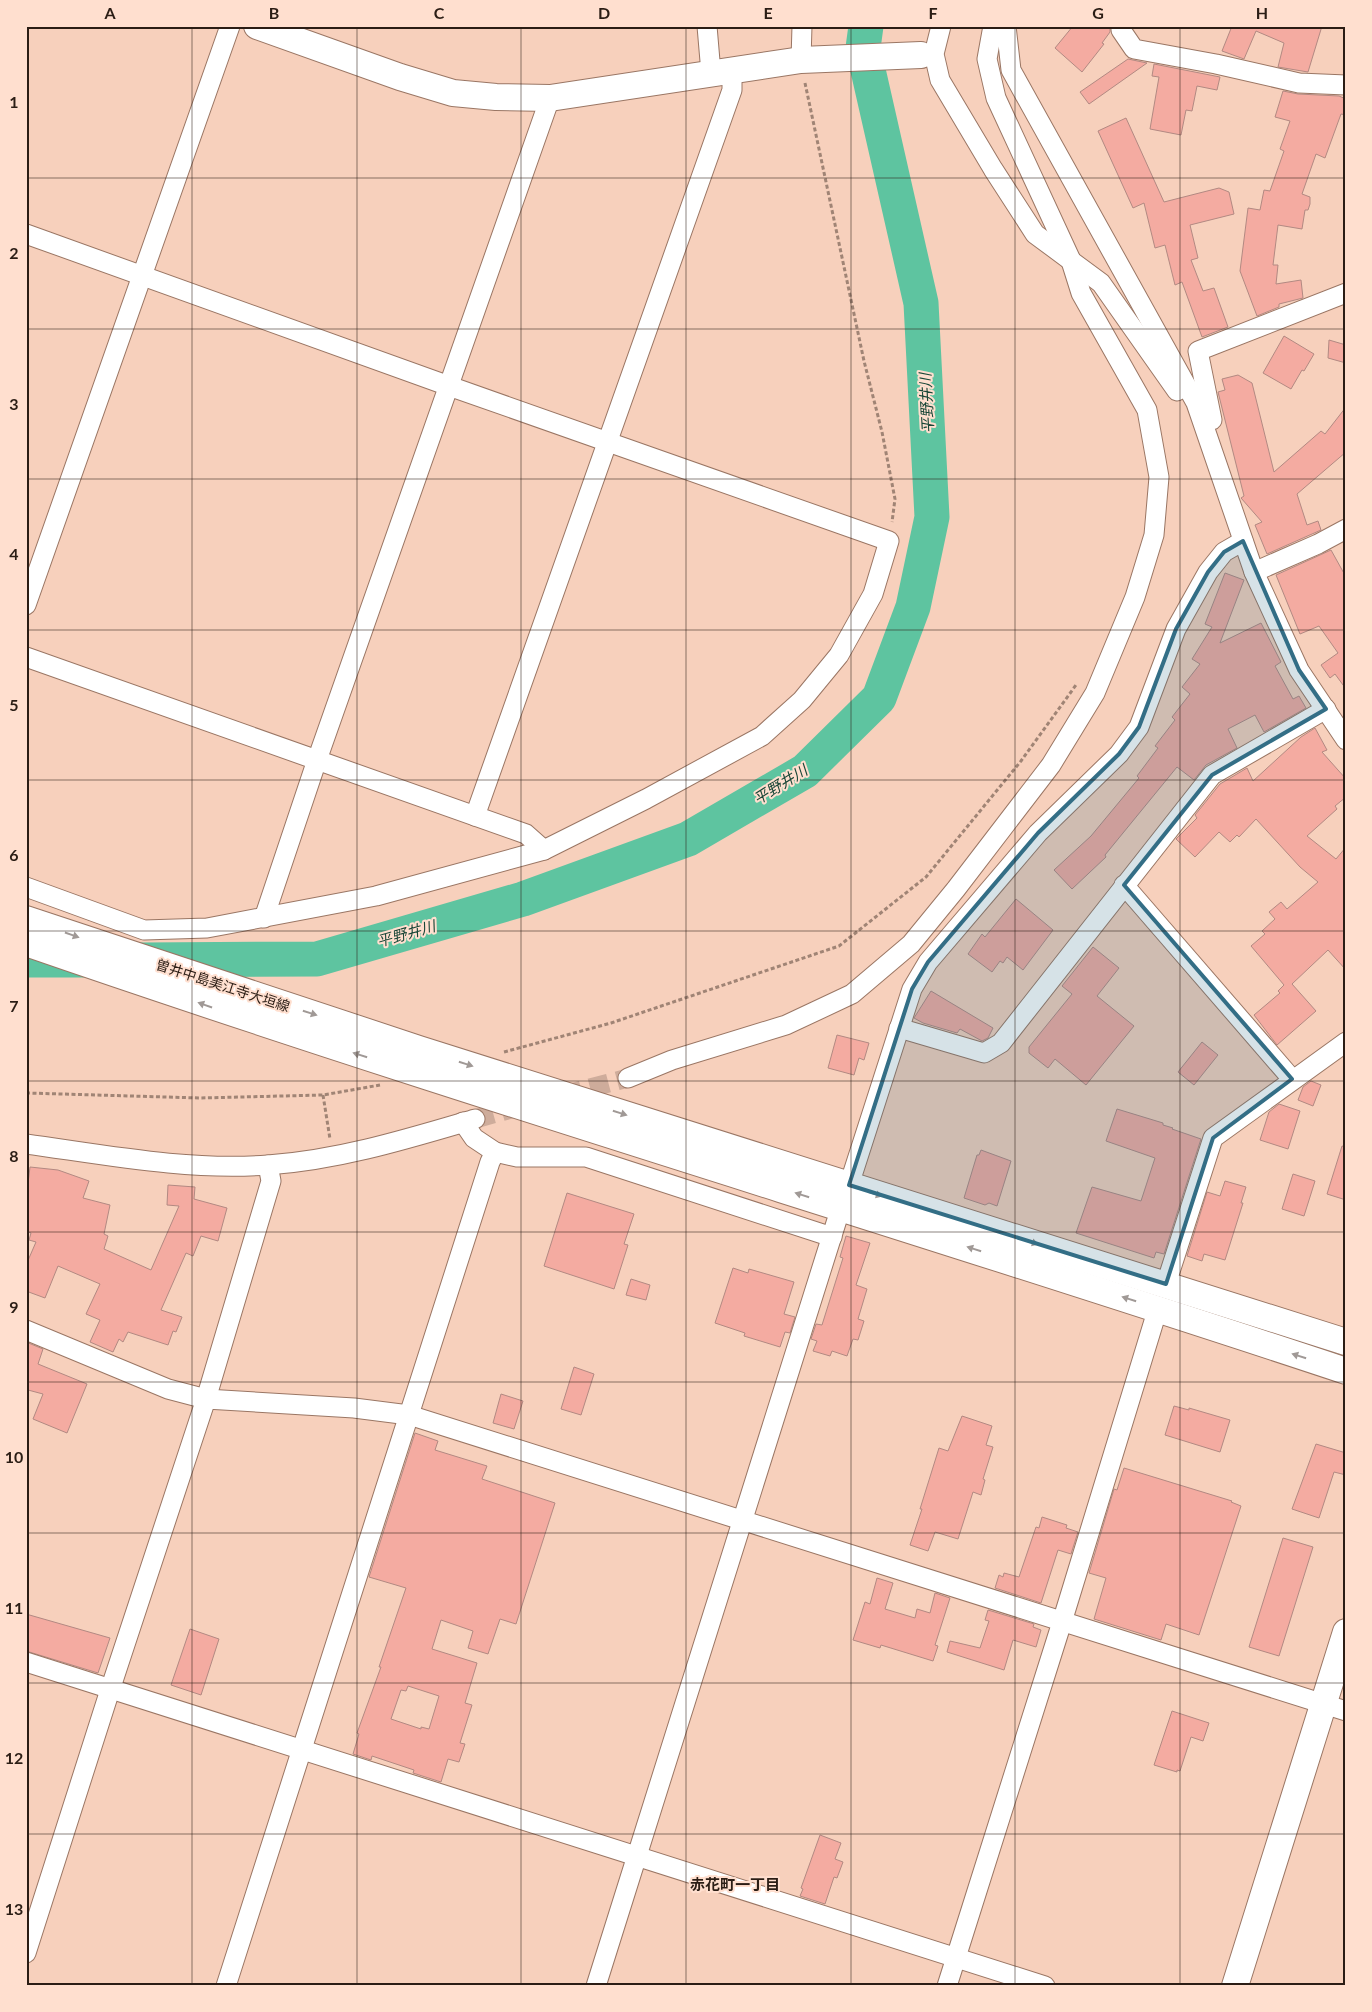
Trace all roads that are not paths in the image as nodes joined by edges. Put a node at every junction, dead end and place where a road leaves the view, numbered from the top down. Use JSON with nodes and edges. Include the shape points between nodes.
{"nodes":[{"id":1,"x":230,"y":26,"type":"edge"},
{"id":2,"x":257,"y":26,"type":"edge"},
{"id":3,"x":707,"y":26,"type":"edge"},
{"id":4,"x":802,"y":26,"type":"edge"},
{"id":5,"x":941,"y":26,"type":"edge"},
{"id":6,"x":993,"y":26,"type":"edge"},
{"id":7,"x":1006,"y":26,"type":"edge"},
{"id":8,"x":1121,"y":26,"type":"edge"},
{"id":9,"x":927,"y":55,"type":"junction"},
{"id":10,"x":806,"y":59,"type":"junction"},
{"id":11,"x":721,"y":72,"type":"junction"},
{"id":12,"x":1346,"y":85,"type":"edge"},
{"id":13,"x":550,"y":98,"type":"junction"},
{"id":14,"x":26,"y":234,"type":"edge"},
{"id":15,"x":1070,"y":258,"type":"junction"},
{"id":16,"x":143,"y":275,"type":"junction"},
{"id":17,"x":1346,"y":293,"type":"edge"},
{"id":18,"x":449,"y":386,"type":"junction"},
{"id":19,"x":1209,"y":437,"type":"junction"},
{"id":20,"x":607,"y":442,"type":"junction"},
{"id":21,"x":1346,"y":530,"type":"edge"},
{"id":22,"x":1243,"y":540,"type":"junction"},
{"id":23,"x":1254,"y":572,"type":"junction"},
{"id":24,"x":26,"y":605,"type":"edge"},
{"id":25,"x":26,"y":657,"type":"edge"},
{"id":26,"x":1326,"y":710,"type":"junction"},
{"id":27,"x":1346,"y":740,"type":"edge"},
{"id":28,"x":317,"y":760,"type":"junction"},
{"id":29,"x":475,"y":816,"type":"junction"},
{"id":30,"x":544,"y":850,"type":"junction"},
{"id":31,"x":1124,"y":885,"type":"junction"},
{"id":32,"x":26,"y":887,"type":"edge"},
{"id":33,"x":264,"y":918,"type":"junction"},
{"id":34,"x":26,"y":919,"type":"edge"},
{"id":35,"x":26,"y":942,"type":"edge"},
{"id":36,"x":900,"y":1028,"type":"junction"},
{"id":37,"x":1346,"y":1042,"type":"edge"},
{"id":38,"x":413,"y":1059,"type":"junction"},
{"id":39,"x":628,"y":1078,"type":"tunnel mouth"},
{"id":40,"x":1292,"y":1079,"type":"junction"},
{"id":41,"x":26,"y":1144,"type":"edge"},
{"id":42,"x":495,"y":1152,"type":"junction"},
{"id":43,"x":268,"y":1165,"type":"junction"},
{"id":44,"x":845,"y":1196,"type":"junction"},
{"id":45,"x":832,"y":1237,"type":"junction"},
{"id":46,"x":1162,"y":1296,"type":"junction"},
{"id":47,"x":26,"y":1330,"type":"edge"},
{"id":48,"x":1346,"y":1342,"type":"edge"},
{"id":49,"x":1346,"y":1371,"type":"edge"},
{"id":50,"x":206,"y":1399,"type":"junction"},
{"id":51,"x":409,"y":1415,"type":"junction"},
{"id":52,"x":743,"y":1519,"type":"junction"},
{"id":53,"x":1062,"y":1622,"type":"junction"},
{"id":54,"x":1346,"y":1632,"type":"edge"},
{"id":55,"x":26,"y":1662,"type":"edge"},
{"id":56,"x":110,"y":1690,"type":"junction"},
{"id":57,"x":1335,"y":1707,"type":"edge"},
{"id":58,"x":301,"y":1750,"type":"junction"},
{"id":59,"x":637,"y":1856,"type":"junction"},
{"id":60,"x":26,"y":1953,"type":"edge"},
{"id":61,"x":956,"y":1958,"type":"junction"},
{"id":62,"x":226,"y":1986,"type":"edge"},
{"id":63,"x":596,"y":1986,"type":"edge"},
{"id":64,"x":947,"y":1986,"type":"edge"},
{"id":65,"x":1045,"y":1986,"type":"edge"},
{"id":66,"x":1236,"y":1986,"type":"edge"}],
"edges":[{"from":1,"to":16,"type":"street"},
{"from":2,"to":13,"type":"main road","via":[[453,93]]},
{"from":3,"to":11,"type":"street"},
{"from":4,"to":10,"type":"street"},
{"from":5,"to":9,"type":"street"},
{"from":6,"to":15,"type":"street","via":[[988,59],[996,98]]},
{"from":7,"to":19,"type":"street","via":[[1011,70],[1196,403]]},
{"from":8,"to":12,"type":"street","via":[[1134,48],[1299,84]]},
{"from":9,"to":10,"type":"main road"},
{"from":9,"to":15,"type":"street","via":[[1035,234]]},
{"from":10,"to":11,"type":"main road"},
{"from":11,"to":13,"type":"main road"},
{"from":11,"to":20,"type":"street","via":[[732,90]]},
{"from":13,"to":18,"type":"street"},
{"from":14,"to":16,"type":"street"},
{"from":15,"to":19,"type":"street","via":[[1101,283]]},
{"from":15,"to":39,"type":"street","via":[[1081,294],[1147,410],[1159,477],[1154,535],[1135,597],[1096,692],[1051,765],[956,889],[911,944],[852,994],[786,1026],[672,1060]]},
{"from":16,"to":18,"type":"street"},
{"from":16,"to":24,"type":"street"},
{"from":17,"to":19,"type":"street","via":[[1198,351],[1212,422]]},
{"from":18,"to":20,"type":"street"},
{"from":18,"to":28,"type":"street"},
{"from":19,"to":22,"type":"street"},
{"from":20,"to":29,"type":"street"},
{"from":20,"to":30,"type":"street","via":[[889,541],[873,594],[839,655],[802,700],[762,736]]},
{"from":21,"to":23,"type":"street"},
{"from":22,"to":23,"type":"street"},
{"from":22,"to":36,"type":"street","via":[[1224,552],[1214,565],[1176,629],[1139,726],[1119,754],[1038,833],[928,962],[912,989]]},
{"from":23,"to":26,"type":"street","via":[[1299,670]]},
{"from":25,"to":28,"type":"street"},
{"from":26,"to":27,"type":"street"},
{"from":26,"to":31,"type":"street","via":[[1212,775]]},
{"from":28,"to":29,"type":"street"},
{"from":28,"to":33,"type":"street"},
{"from":29,"to":30,"type":"street","via":[[526,834]]},
{"from":30,"to":33,"type":"street","via":[[376,896]]},
{"from":31,"to":36,"type":"street","via":[[1001,1043],[984,1054]]},
{"from":31,"to":40,"type":"street"},
{"from":32,"to":33,"type":"street","via":[[144,930],[207,928]]},
{"from":34,"to":38,"type":"main road","name":"曽井中島美江寺大垣線","one_way":true},
{"from":38,"to":35,"type":"main road","name":"曽井中島美江寺大垣線","one_way":true,"via":[[218,1009]]},
{"from":36,"to":44,"type":"street"},
{"from":37,"to":40,"type":"street"},
{"from":38,"to":44,"type":"main road"},
{"from":40,"to":46,"type":"street","via":[[1213,1138]]},
{"from":41,"to":43,"type":"street","via":[[193,1165]]},
{"from":42,"to":43,"type":"street","via":[[474,1138],[469,1120],[355,1153]]},
{"from":42,"to":45,"type":"street","via":[[517,1157],[586,1157]]},
{"from":42,"to":51,"type":"street"},
{"from":43,"to":50,"type":"street","via":[[271,1182]]},
{"from":44,"to":45,"type":"street"},
{"from":44,"to":46,"type":"main road"},
{"from":45,"to":52,"type":"street"},
{"from":46,"to":48,"type":"main road"},
{"from":49,"to":46,"type":"main road","one_way":true},
{"from":46,"to":53,"type":"street"},
{"from":47,"to":50,"type":"street","via":[[168,1389]]},
{"from":50,"to":51,"type":"street","via":[[354,1408]]},
{"from":50,"to":56,"type":"street"},
{"from":51,"to":52,"type":"street"},
{"from":51,"to":58,"type":"street"},
{"from":52,"to":53,"type":"street"},
{"from":52,"to":59,"type":"street"},
{"from":53,"to":57,"type":"street"},
{"from":53,"to":61,"type":"street"},
{"from":54,"to":57,"type":"main road"},
{"from":55,"to":56,"type":"street"},
{"from":56,"to":58,"type":"street"},
{"from":56,"to":60,"type":"street"},
{"from":57,"to":66,"type":"main road"},
{"from":58,"to":59,"type":"street"},
{"from":58,"to":62,"type":"street"},
{"from":59,"to":61,"type":"street"},
{"from":59,"to":63,"type":"street"},
{"from":61,"to":64,"type":"street"},
{"from":61,"to":65,"type":"street"}]}
